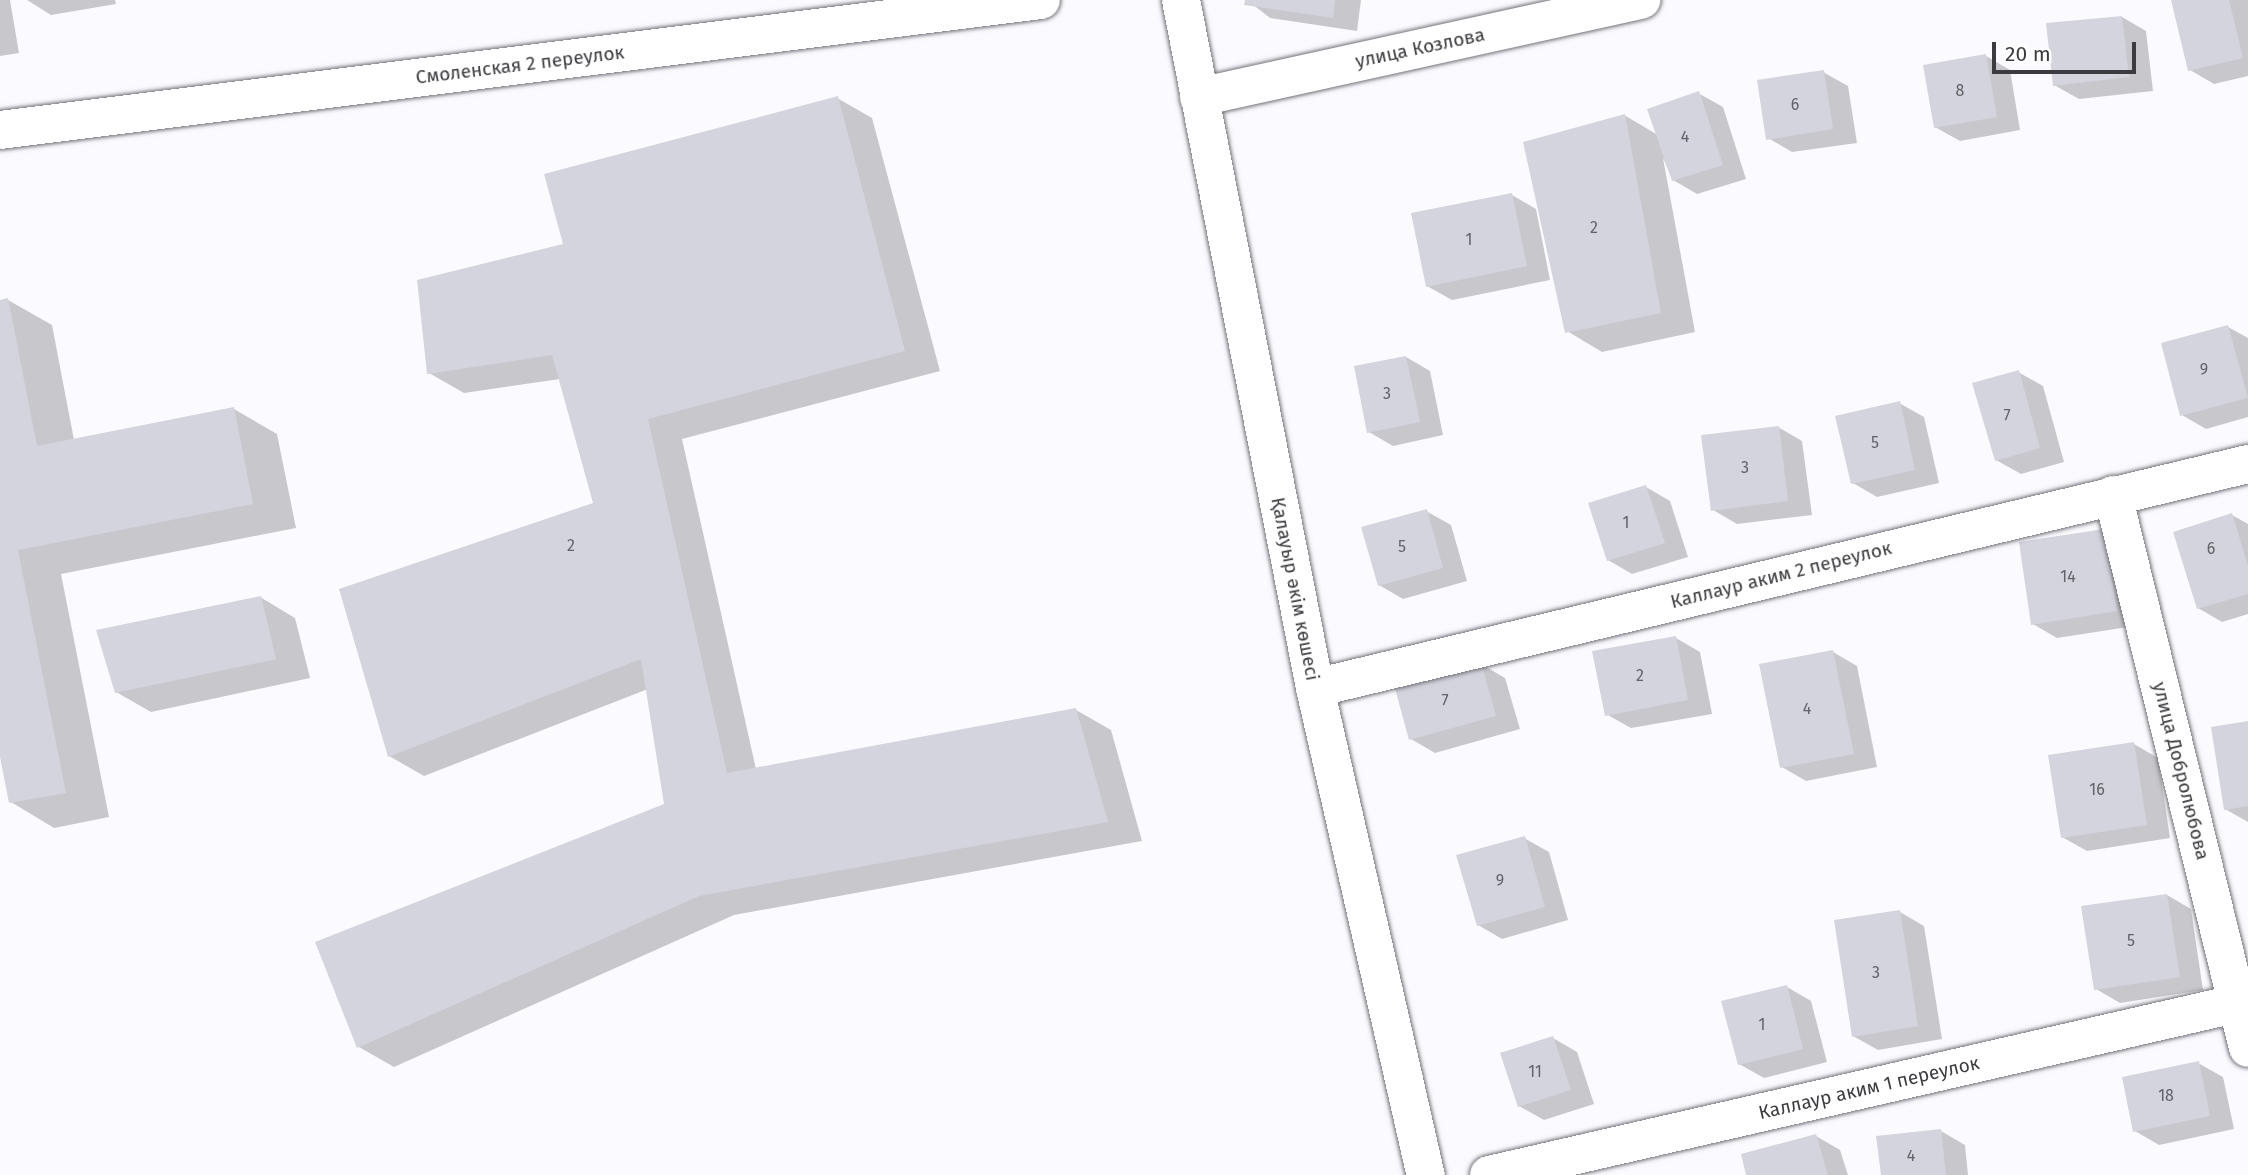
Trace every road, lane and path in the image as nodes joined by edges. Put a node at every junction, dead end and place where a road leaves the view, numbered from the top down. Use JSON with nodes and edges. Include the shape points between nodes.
{"nodes":[{"id":1,"x":1041,"y":0,"type":"edge"},
{"id":2,"x":1181,"y":0,"type":"edge"},
{"id":3,"x":1642,"y":0,"type":"edge"},
{"id":4,"x":1199,"y":97,"type":"junction"},
{"id":5,"x":0,"y":130,"type":"edge"},
{"id":6,"x":2248,"y":464,"type":"edge"},
{"id":7,"x":2113,"y":495,"type":"junction"},
{"id":8,"x":1315,"y":688,"type":"junction"},
{"id":9,"x":2243,"y":1002,"type":"edge"},
{"id":10,"x":2248,"y":1048,"type":"edge"},
{"id":11,"x":1426,"y":1175,"type":"edge"},
{"id":12,"x":1489,"y":1175,"type":"edge"}],
"edges":[{"from":1,"to":5,"type":"street","name":"Смоленская 2 переулок"},
{"from":2,"to":4,"type":"street","name":"Қалауыр әкім көшесі"},
{"from":3,"to":4,"type":"street","name":"улица Козлова"},
{"from":4,"to":8,"type":"street","name":"Қалауыр әкім көшесі"},
{"from":6,"to":7,"type":"street","name":"Каллаур аким 2 переулок"},
{"from":7,"to":8,"type":"street","name":"Каллаур аким 2 переулок"},
{"from":7,"to":9,"type":"street","name":"улица Добролюбова"},
{"from":8,"to":11,"type":"street","name":"Қалауыр әкім көшесі"},
{"from":9,"to":10,"type":"street","name":"улица Добролюбова"},
{"from":9,"to":12,"type":"street","name":"Каллаур аким 1 переулок"}]}
